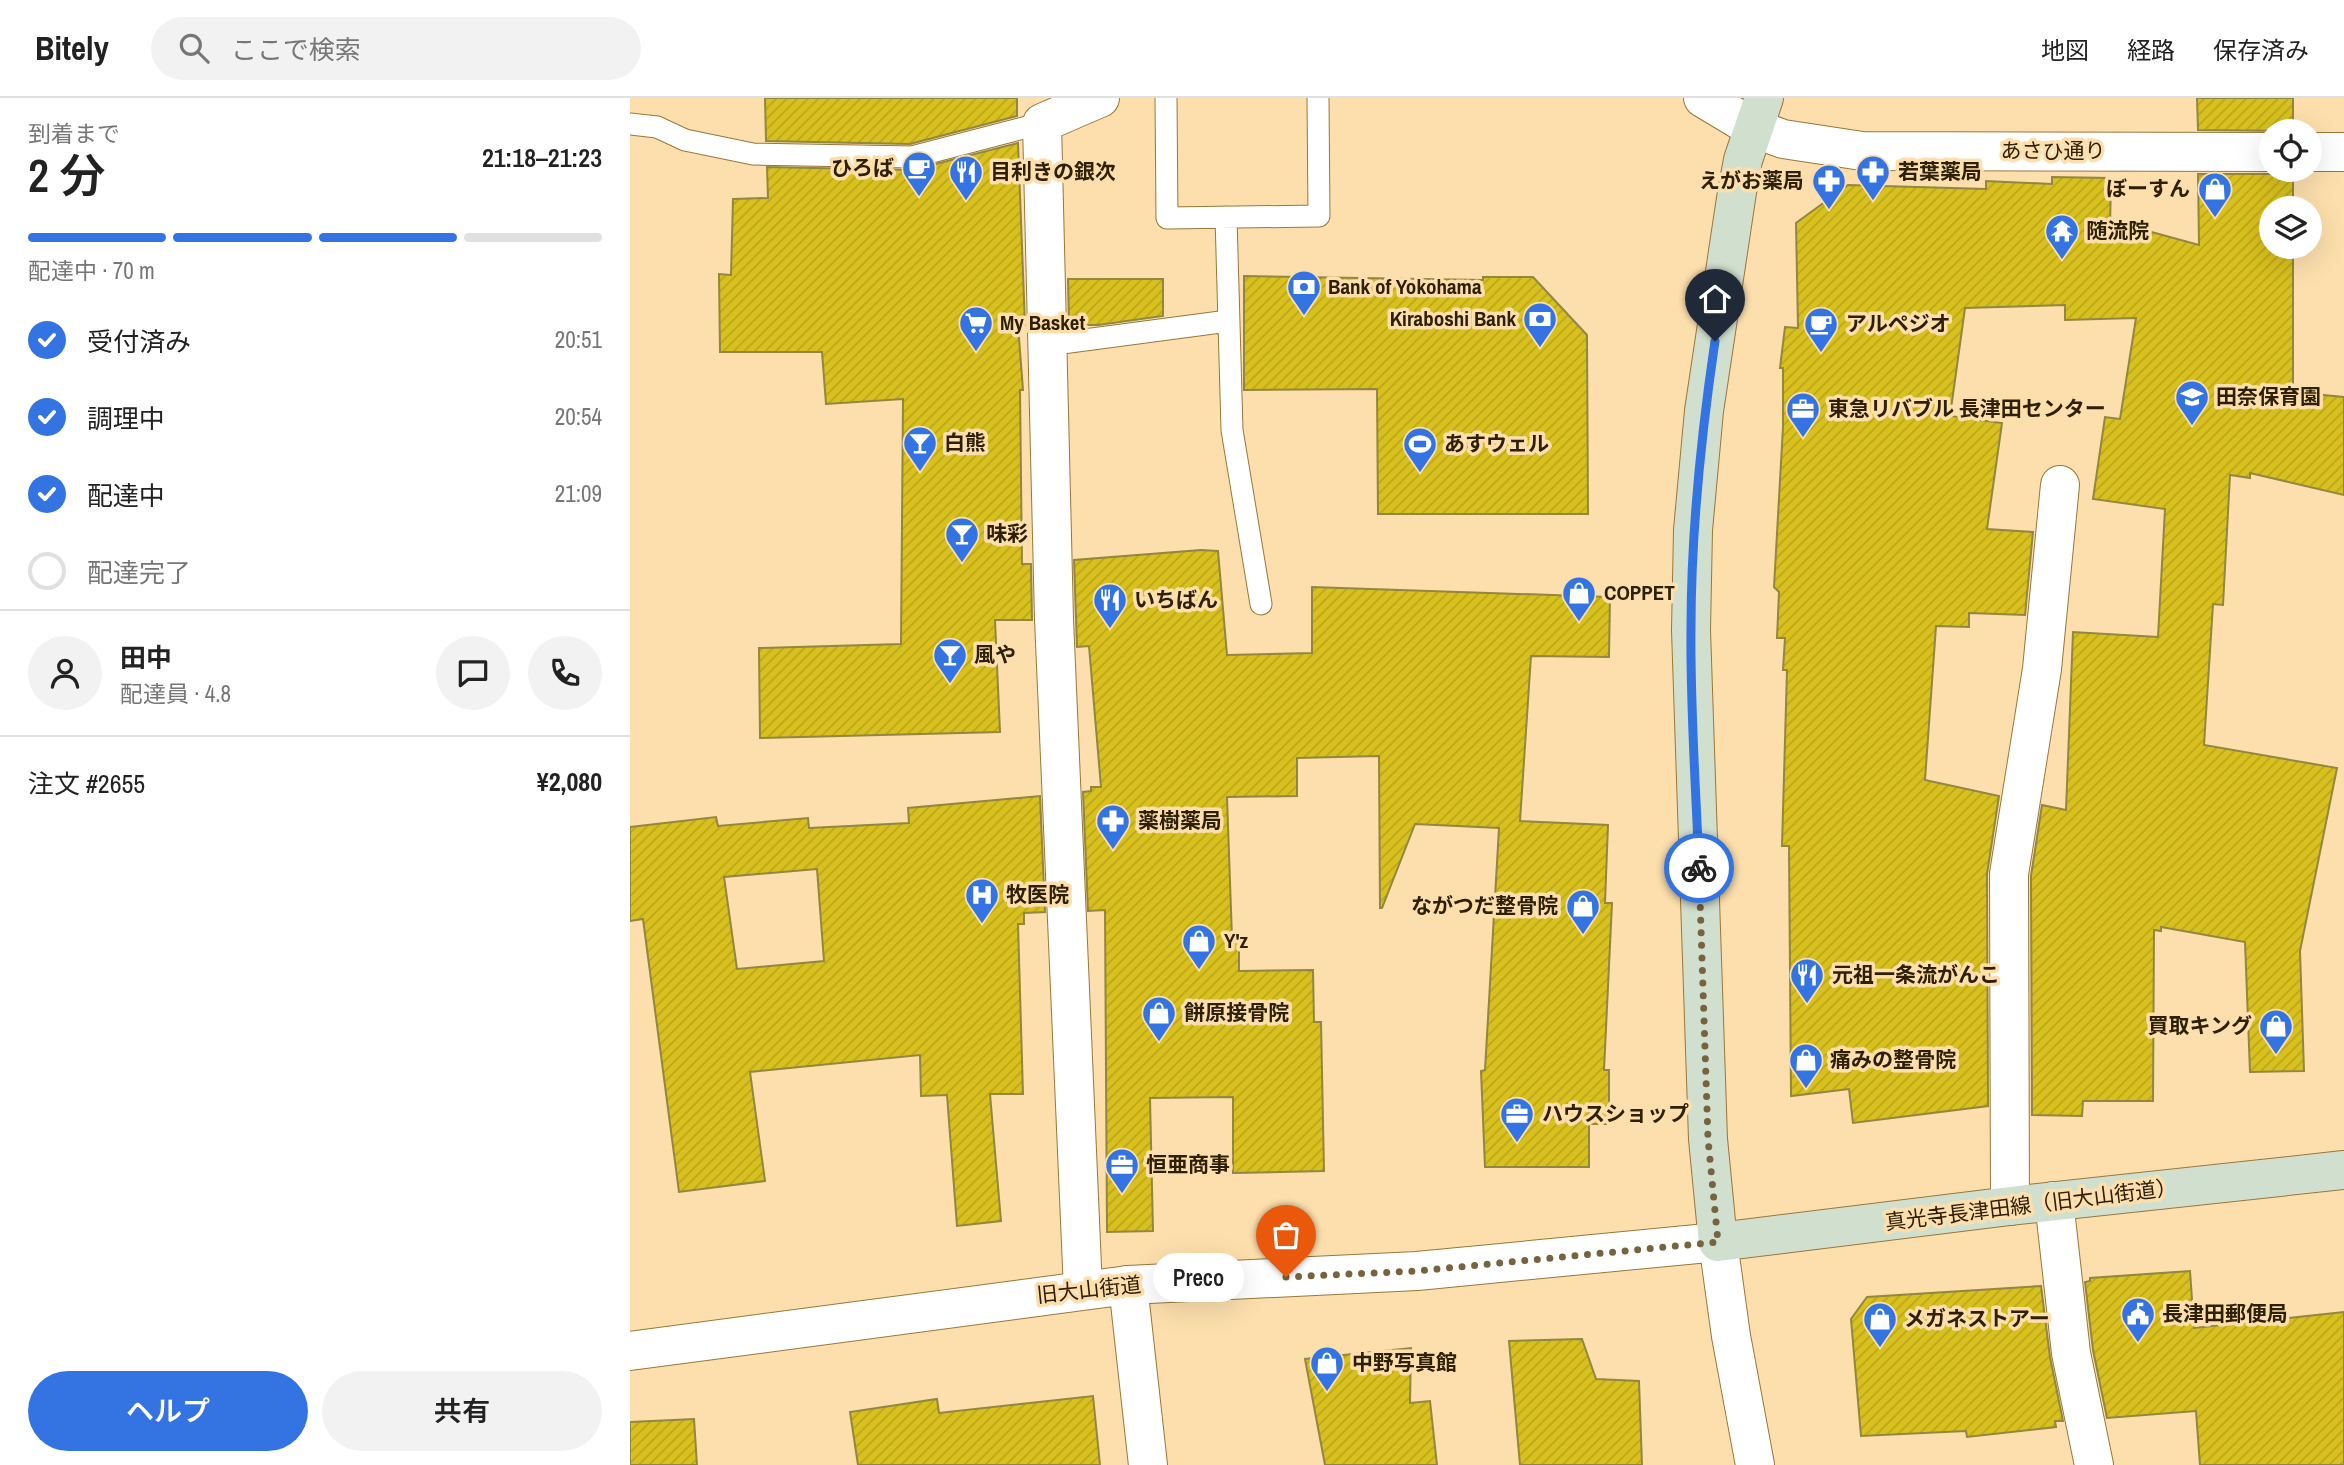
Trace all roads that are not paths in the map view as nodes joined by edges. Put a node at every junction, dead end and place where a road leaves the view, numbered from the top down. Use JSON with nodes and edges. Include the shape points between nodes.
{"nodes":[{"id":1,"x":1100,"y":98,"type":"edge"},
{"id":2,"x":1166,"y":98,"type":"edge"},
{"id":3,"x":1318,"y":98,"type":"edge"},
{"id":4,"x":1703,"y":98,"type":"edge"},
{"id":5,"x":1759,"y":113,"type":"edge"},
{"id":6,"x":1042,"y":123,"type":"junction"},
{"id":7,"x":630,"y":124,"type":"edge"},
{"id":8,"x":2259,"y":152,"type":"edge"},
{"id":9,"x":2322,"y":152,"type":"edge"},
{"id":10,"x":2344,"y":152,"type":"edge"},
{"id":11,"x":1226,"y":217,"type":"junction"},
{"id":12,"x":1228,"y":321,"type":"junction"},
{"id":13,"x":1047,"y":345,"type":"junction"},
{"id":14,"x":2060,"y":485,"type":"dead end"},
{"id":15,"x":1261,"y":604,"type":"dead end"},
{"id":16,"x":2344,"y":1170,"type":"edge"},
{"id":17,"x":2054,"y":1201,"type":"junction"},
{"id":18,"x":2010,"y":1206,"type":"junction"},
{"id":19,"x":1718,"y":1242,"type":"junction"},
{"id":20,"x":1128,"y":1285,"type":"junction"},
{"id":21,"x":1083,"y":1290,"type":"junction"},
{"id":22,"x":630,"y":1351,"type":"edge"},
{"id":23,"x":1148,"y":1465,"type":"edge"},
{"id":24,"x":1755,"y":1465,"type":"edge"},
{"id":25,"x":2094,"y":1465,"type":"edge"}],
"edges":[{"from":1,"to":6,"type":"street"},
{"from":2,"to":11,"type":"lane","via":[[1167,218]]},
{"from":3,"to":11,"type":"lane","via":[[1319,216]]},
{"from":4,"to":5,"type":"street","name":"あさひ通り"},
{"from":5,"to":8,"type":"street","name":"あさひ通り","via":[[1797,142],[1861,151]]},
{"from":5,"to":19,"type":"main road","via":[[1737,192],[1704,411],[1693,530],[1692,671],[1708,1139]]},
{"from":6,"to":7,"type":"lane","via":[[912,157],[753,154]]},
{"from":6,"to":13,"type":"street"},
{"from":9,"to":10,"type":"street"},
{"from":11,"to":12,"type":"lane"},
{"from":12,"to":13,"type":"lane"},
{"from":12,"to":15,"type":"lane","via":[[1232,429]]},
{"from":13,"to":21,"type":"street"},
{"from":14,"to":18,"type":"street","via":[[2042,669],[2009,874]]},
{"from":16,"to":17,"type":"main road","name":"真光寺長津田線（旧大山街道）"},
{"from":17,"to":18,"type":"main road","name":"真光寺長津田線（旧大山街道）"},
{"from":17,"to":25,"type":"street","via":[[2071,1353]]},
{"from":18,"to":19,"type":"main road","name":"真光寺長津田線（旧大山街道）"},
{"from":19,"to":20,"type":"street","name":"旧大山街道","via":[[1417,1271]]},
{"from":19,"to":24,"type":"street"},
{"from":20,"to":21,"type":"street","name":"旧大山街道"},
{"from":20,"to":23,"type":"street"},
{"from":21,"to":22,"type":"street","name":"旧大山街道"}]}
